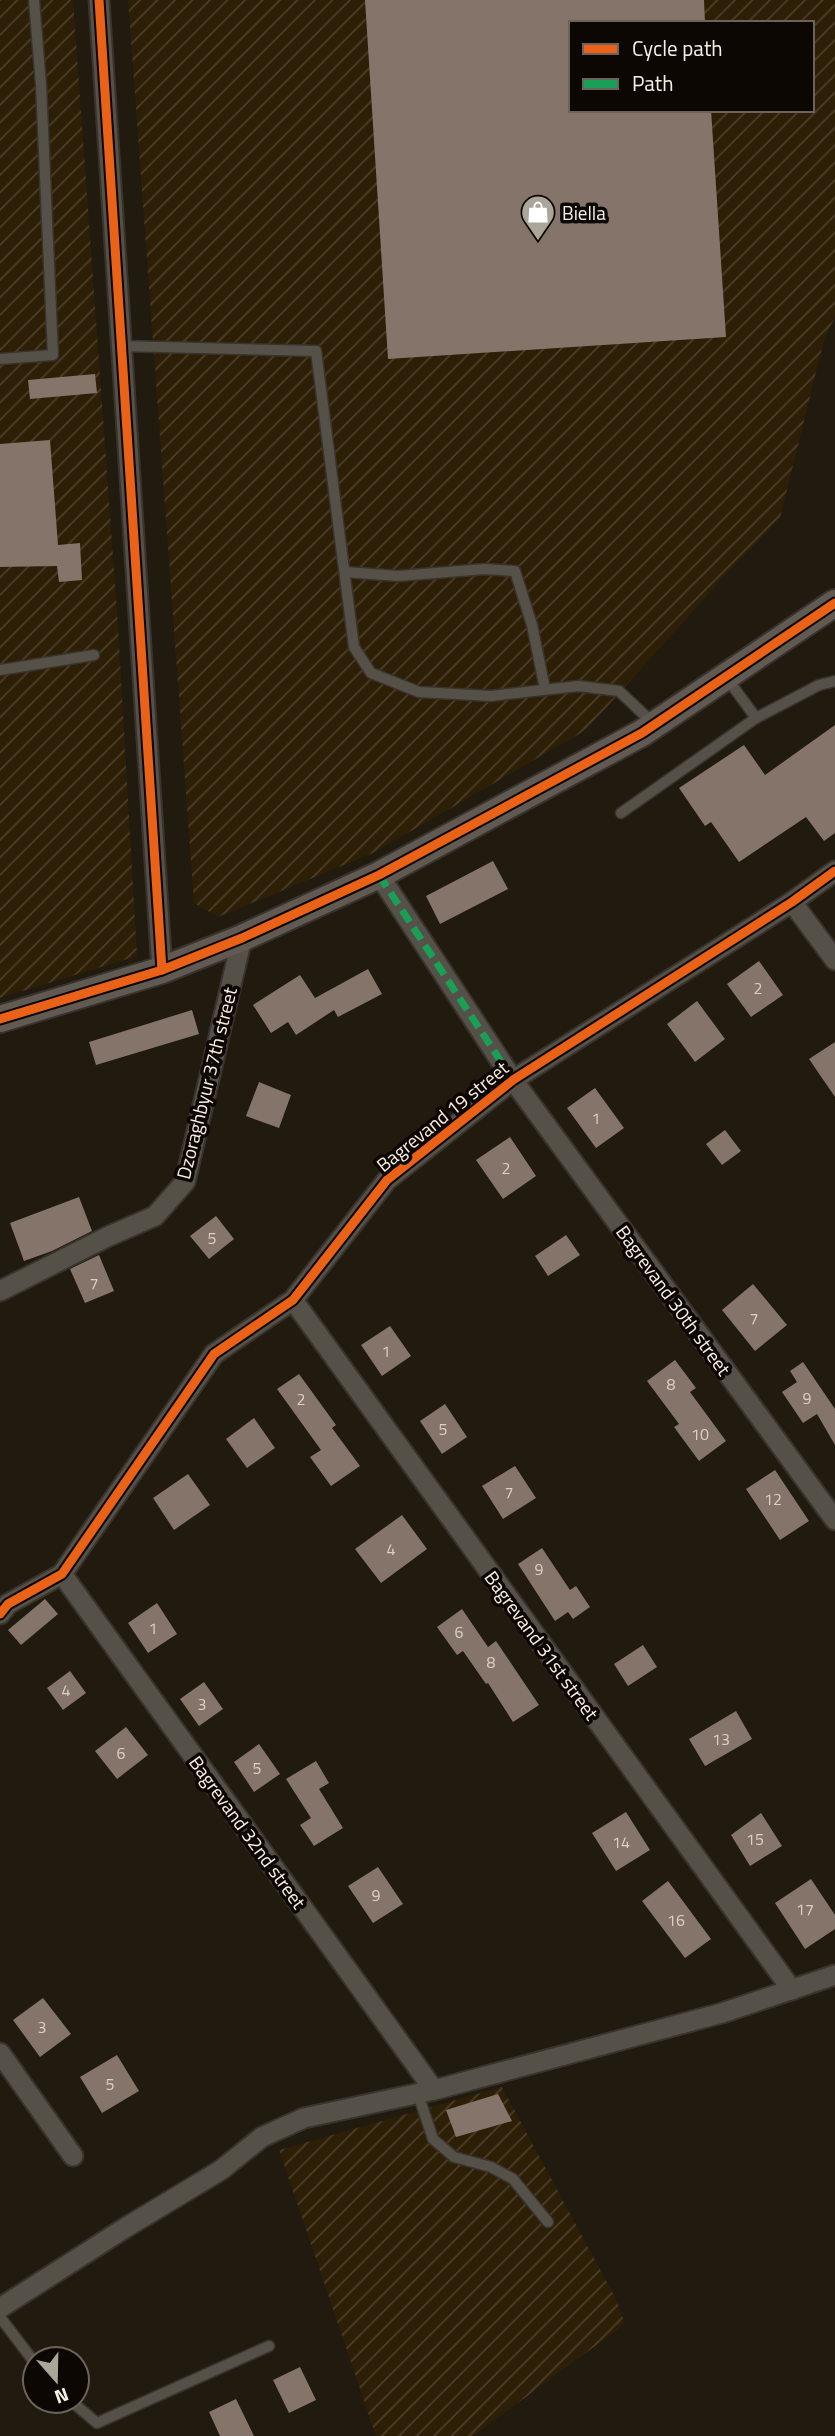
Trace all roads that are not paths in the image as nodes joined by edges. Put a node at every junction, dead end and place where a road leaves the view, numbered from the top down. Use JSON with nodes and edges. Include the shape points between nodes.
{"nodes":[{"id":1,"x":34,"y":0,"type":"edge"},
{"id":2,"x":99,"y":0,"type":"edge"},
{"id":3,"x":121,"y":346,"type":"junction"},
{"id":4,"x":0,"y":359,"type":"edge"},
{"id":5,"x":345,"y":572,"type":"junction"},
{"id":6,"x":835,"y":603,"type":"edge"},
{"id":7,"x":94,"y":655,"type":"dead end"},
{"id":8,"x":0,"y":670,"type":"edge"},
{"id":9,"x":726,"y":676,"type":"junction"},
{"id":10,"x":835,"y":681,"type":"edge"},
{"id":11,"x":545,"y":689,"type":"junction"},
{"id":12,"x":756,"y":718,"type":"junction"},
{"id":13,"x":654,"y":724,"type":"junction"},
{"id":14,"x":621,"y":813,"type":"dead end"},
{"id":15,"x":835,"y":871,"type":"edge"},
{"id":16,"x":379,"y":875,"type":"junction"},
{"id":17,"x":792,"y":902,"type":"junction"},
{"id":18,"x":242,"y":938,"type":"junction"},
{"id":19,"x":835,"y":960,"type":"edge"},
{"id":20,"x":162,"y":970,"type":"junction"},
{"id":21,"x":0,"y":1019,"type":"edge"},
{"id":22,"x":513,"y":1080,"type":"junction"},
{"id":23,"x":0,"y":1291,"type":"edge"},
{"id":24,"x":293,"y":1300,"type":"junction"},
{"id":25,"x":835,"y":1520,"type":"edge"},
{"id":26,"x":62,"y":1574,"type":"junction"},
{"id":27,"x":0,"y":1614,"type":"edge"},
{"id":28,"x":835,"y":1975,"type":"edge"},
{"id":29,"x":792,"y":1990,"type":"junction"},
{"id":30,"x":0,"y":2053,"type":"edge"},
{"id":31,"x":426,"y":2092,"type":"junction"},
{"id":32,"x":73,"y":2156,"type":"dead end"},
{"id":33,"x":548,"y":2222,"type":"dead end"},
{"id":34,"x":0,"y":2308,"type":"edge"},
{"id":35,"x":0,"y":2317,"type":"edge"},
{"id":36,"x":21,"y":2345,"type":"edge"},
{"id":37,"x":269,"y":2346,"type":"dead end"},
{"id":38,"x":88,"y":2415,"type":"edge"}],
"edges":[{"from":1,"to":4,"type":"lane","via":[[53,355]]},
{"from":2,"to":3,"type":"street"},
{"from":3,"to":5,"type":"lane","via":[[316,351]]},
{"from":3,"to":20,"type":"street"},
{"from":5,"to":11,"type":"lane","via":[[354,647],[371,673],[419,692],[491,696]]},
{"from":5,"to":11,"type":"lane","via":[[398,576],[515,571]]},
{"from":6,"to":9,"type":"street"},
{"from":7,"to":8,"type":"lane"},
{"from":9,"to":12,"type":"lane"},
{"from":9,"to":13,"type":"street"},
{"from":10,"to":12,"type":"lane"},
{"from":11,"to":13,"type":"lane","via":[[578,686],[619,691]]},
{"from":12,"to":14,"type":"lane"},
{"from":13,"to":16,"type":"street"},
{"from":15,"to":17,"type":"street","name":"Bagrevand 19 street"},
{"from":16,"to":18,"type":"street"},
{"from":16,"to":22,"type":"street","name":"Bagrevand 30th street"},
{"from":17,"to":19,"type":"street"},
{"from":17,"to":22,"type":"street","name":"Bagrevand 19 street"},
{"from":18,"to":20,"type":"street"},
{"from":18,"to":23,"type":"street","name":"Dzoraghbyur 37th street","via":[[185,1182],[155,1216]]},
{"from":20,"to":21,"type":"street"},
{"from":22,"to":24,"type":"street","name":"Bagrevand 19 street","via":[[387,1181]]},
{"from":22,"to":25,"type":"street","name":"Bagrevand 30th street"},
{"from":24,"to":26,"type":"street","name":"Bagrevand 19 street","via":[[214,1353]]},
{"from":24,"to":29,"type":"street","name":"Bagrevand 31st street"},
{"from":26,"to":27,"type":"street","name":"Bagrevand 19 street","via":[[8,1604]]},
{"from":26,"to":31,"type":"street","name":"Bagrevand 32nd street"},
{"from":28,"to":29,"type":"street"},
{"from":29,"to":31,"type":"street"},
{"from":30,"to":32,"type":"street"},
{"from":31,"to":33,"type":"lane","via":[[433,2138],[454,2157],[491,2167],[513,2179]]},
{"from":31,"to":34,"type":"street","via":[[304,2118],[262,2137],[221,2170]]},
{"from":35,"to":36,"type":"lane"},
{"from":37,"to":38,"type":"lane","via":[[97,2423]]}]}
